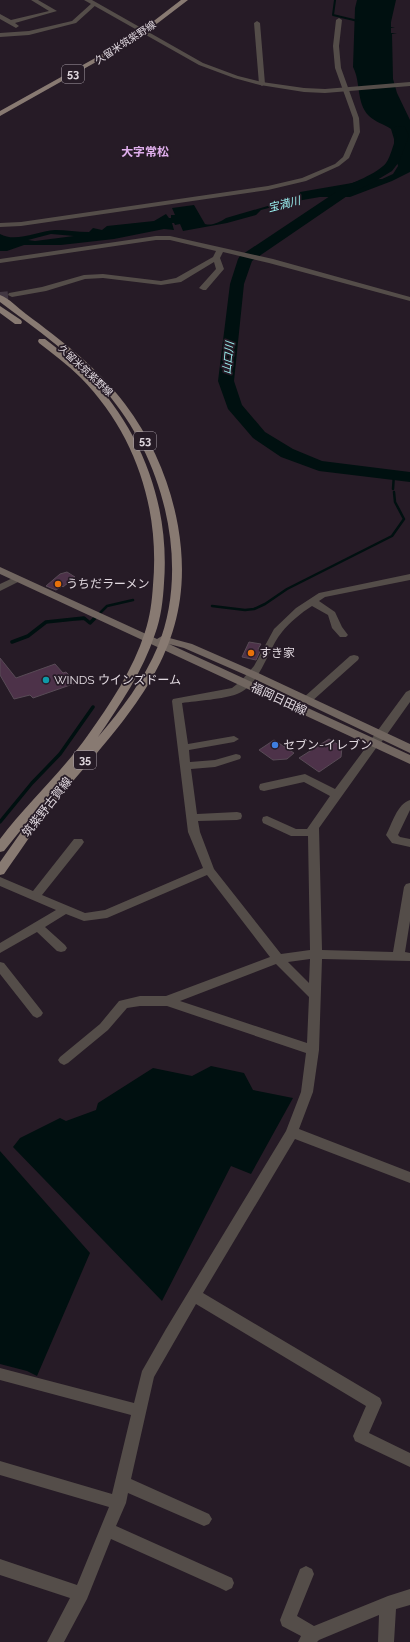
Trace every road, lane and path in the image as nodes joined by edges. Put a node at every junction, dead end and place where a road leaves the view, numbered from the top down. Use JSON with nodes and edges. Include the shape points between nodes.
{"nodes":[{"id":1,"x":34,"y":0,"type":"edge"},
{"id":2,"x":87,"y":0,"type":"edge"},
{"id":3,"x":173,"y":0,"type":"edge"},
{"id":4,"x":185,"y":0,"type":"edge"},
{"id":5,"x":94,"y":4,"type":"junction"},
{"id":6,"x":0,"y":16,"type":"edge"},
{"id":7,"x":339,"y":20,"type":"dead end"},
{"id":8,"x":10,"y":22,"type":"junction"},
{"id":9,"x":257,"y":23,"type":"dead end"},
{"id":10,"x":138,"y":28,"type":"junction"},
{"id":11,"x":145,"y":32,"type":"junction"},
{"id":12,"x":29,"y":33,"type":"junction"},
{"id":13,"x":0,"y":35,"type":"edge"},
{"id":14,"x":262,"y":84,"type":"junction"},
{"id":15,"x":406,"y":84,"type":"edge"},
{"id":16,"x":348,"y":89,"type":"junction"},
{"id":17,"x":0,"y":107,"type":"edge"},
{"id":18,"x":0,"y":114,"type":"edge"},
{"id":19,"x":0,"y":225,"type":"edge"},
{"id":20,"x":220,"y":253,"type":"junction"},
{"id":21,"x":0,"y":261,"type":"edge"},
{"id":22,"x":203,"y":288,"type":"dead end"},
{"id":23,"x":12,"y":295,"type":"tunnel mouth"},
{"id":24,"x":0,"y":298,"type":"tunnel mouth"},
{"id":25,"x":410,"y":299,"type":"edge"},
{"id":26,"x":0,"y":308,"type":"edge"},
{"id":27,"x":0,"y":570,"type":"edge"},
{"id":28,"x":410,"y":577,"type":"edge"},
{"id":29,"x":17,"y":579,"type":"junction"},
{"id":30,"x":2,"y":585,"type":"edge"},
{"id":31,"x":312,"y":602,"type":"junction"},
{"id":32,"x":343,"y":635,"type":"dead end"},
{"id":33,"x":148,"y":639,"type":"junction"},
{"id":34,"x":165,"y":642,"type":"junction"},
{"id":35,"x":354,"y":658,"type":"dead end"},
{"id":36,"x":248,"y":678,"type":"junction"},
{"id":37,"x":409,"y":698,"type":"edge"},
{"id":38,"x":307,"y":700,"type":"junction"},
{"id":39,"x":234,"y":739,"type":"dead end"},
{"id":40,"x":377,"y":740,"type":"junction"},
{"id":41,"x":183,"y":748,"type":"junction"},
{"id":42,"x":410,"y":749,"type":"edge"},
{"id":43,"x":236,"y":757,"type":"dead end"},
{"id":44,"x":410,"y":760,"type":"edge"},
{"id":45,"x":186,"y":766,"type":"junction"},
{"id":46,"x":264,"y":787,"type":"dead end"},
{"id":47,"x":337,"y":795,"type":"junction"},
{"id":48,"x":410,"y":804,"type":"edge"},
{"id":49,"x":237,"y":816,"type":"dead end"},
{"id":50,"x":192,"y":818,"type":"junction"},
{"id":51,"x":267,"y":820,"type":"dead end"},
{"id":52,"x":313,"y":832,"type":"junction"},
{"id":53,"x":78,"y":842,"type":"dead end"},
{"id":54,"x":410,"y":843,"type":"edge"},
{"id":55,"x":0,"y":848,"type":"edge"},
{"id":56,"x":209,"y":870,"type":"junction"},
{"id":57,"x":0,"y":871,"type":"edge"},
{"id":58,"x":0,"y":881,"type":"edge"},
{"id":59,"x":410,"y":887,"type":"edge"},
{"id":60,"x":35,"y":896,"type":"junction"},
{"id":61,"x":66,"y":909,"type":"junction"},
{"id":62,"x":37,"y":926,"type":"junction"},
{"id":63,"x":61,"y":948,"type":"dead end"},
{"id":64,"x":0,"y":949,"type":"edge"},
{"id":65,"x":316,"y":954,"type":"junction"},
{"id":66,"x":398,"y":957,"type":"junction"},
{"id":67,"x":410,"y":957,"type":"edge"},
{"id":68,"x":278,"y":959,"type":"junction"},
{"id":69,"x":0,"y":966,"type":"edge"},
{"id":70,"x":314,"y":995,"type":"junction"},
{"id":71,"x":167,"y":1001,"type":"junction"},
{"id":72,"x":37,"y":1013,"type":"dead end"},
{"id":73,"x":313,"y":1050,"type":"junction"},
{"id":74,"x":64,"y":1060,"type":"dead end"},
{"id":75,"x":292,"y":1132,"type":"junction"},
{"id":76,"x":410,"y":1178,"type":"edge"},
{"id":77,"x":194,"y":1295,"type":"junction"},
{"id":78,"x":0,"y":1374,"type":"edge"},
{"id":79,"x":139,"y":1411,"type":"junction"},
{"id":80,"x":410,"y":1460,"type":"edge"},
{"id":81,"x":0,"y":1468,"type":"edge"},
{"id":82,"x":123,"y":1483,"type":"junction"},
{"id":83,"x":118,"y":1502,"type":"junction"},
{"id":84,"x":204,"y":1519,"type":"dead end"},
{"id":85,"x":107,"y":1530,"type":"junction"},
{"id":86,"x":0,"y":1568,"type":"edge"},
{"id":87,"x":306,"y":1574,"type":"dead end"},
{"id":88,"x":226,"y":1583,"type":"dead end"},
{"id":89,"x":81,"y":1594,"type":"junction"},
{"id":90,"x":410,"y":1597,"type":"edge"},
{"id":91,"x":388,"y":1604,"type":"junction"},
{"id":92,"x":310,"y":1638,"type":"edge"},
{"id":93,"x":55,"y":1642,"type":"edge"},
{"id":94,"x":386,"y":1642,"type":"edge"}],
"edges":[{"from":1,"to":8,"type":"street","via":[[54,11]]},
{"from":2,"to":5,"type":"street"},
{"from":3,"to":10,"type":"main road","name":"久留米筑紫野線","number":"53"},
{"from":4,"to":11,"type":"main road","name":"久留米筑紫野線","number":"53"},
{"from":5,"to":10,"type":"street"},
{"from":5,"to":12,"type":"street","via":[[74,22]]},
{"from":6,"to":8,"type":"street"},
{"from":7,"to":16,"type":"street","via":[[336,46],[338,68]]},
{"from":8,"to":12,"type":"street"},
{"from":9,"to":14,"type":"street"},
{"from":10,"to":11,"type":"street"},
{"from":10,"to":17,"type":"main road","name":"久留米筑紫野線","number":"53"},
{"from":11,"to":14,"type":"street","via":[[201,64]]},
{"from":11,"to":18,"type":"main road","name":"久留米筑紫野線","number":"53"},
{"from":12,"to":13,"type":"street"},
{"from":14,"to":16,"type":"street","via":[[304,90]]},
{"from":15,"to":16,"type":"street"},
{"from":16,"to":19,"type":"street","via":[[357,132],[346,158],[325,172],[304,180],[214,197]]},
{"from":20,"to":21,"type":"street","via":[[170,238],[156,238]]},
{"from":20,"to":22,"type":"street","via":[[220,268]]},
{"from":20,"to":23,"type":"street","via":[[178,280],[161,283],[103,276],[84,277]]},
{"from":20,"to":25,"type":"street","via":[[270,261]]},
{"from":24,"to":34,"type":"main road","name":"久留米筑紫野線","number":"53","via":[[64,347],[111,392],[143,437],[156,461],[173,515],[177,558],[178,584]]},
{"from":26,"to":33,"type":"main road","name":"久留米筑紫野線","number":"53","via":[[83,376],[100,395],[129,438],[139,459],[153,493],[160,541],[160,581]]},
{"from":27,"to":29,"type":"main road","name":"福岡日田線"},
{"from":28,"to":31,"type":"street","via":[[322,595]]},
{"from":29,"to":30,"type":"street"},
{"from":29,"to":33,"type":"main road","name":"福岡日田線"},
{"from":31,"to":32,"type":"street","via":[[332,614],[337,628]]},
{"from":31,"to":36,"type":"street","via":[[299,610],[277,631],[258,667]]},
{"from":33,"to":34,"type":"main road","name":"福岡日田線"},
{"from":33,"to":55,"type":"main road","name":"筑紫野古賀線","number":"35","via":[[114,704],[90,740]]},
{"from":34,"to":36,"type":"main road","name":"福岡日田線"},
{"from":34,"to":57,"type":"main road","name":"筑紫野古賀線","number":"35","via":[[135,697],[103,740],[26,832]]},
{"from":35,"to":38,"type":"street"},
{"from":36,"to":38,"type":"main road","name":"福岡日田線"},
{"from":36,"to":40,"type":"main road","name":"福岡日田線"},
{"from":36,"to":41,"type":"street","via":[[234,691],[177,701]]},
{"from":37,"to":40,"type":"street"},
{"from":38,"to":40,"type":"main road","name":"福岡日田線"},
{"from":39,"to":41,"type":"street"},
{"from":40,"to":42,"type":"main road","name":"福岡日田線"},
{"from":40,"to":44,"type":"main road","name":"福岡日田線"},
{"from":40,"to":47,"type":"street"},
{"from":41,"to":45,"type":"street"},
{"from":43,"to":45,"type":"street","via":[[215,763]]},
{"from":45,"to":50,"type":"street"},
{"from":46,"to":47,"type":"street","via":[[305,778]]},
{"from":47,"to":52,"type":"street","via":[[313,828]]},
{"from":48,"to":54,"type":"street","via":[[403,811],[392,835],[396,840]]},
{"from":49,"to":50,"type":"street"},
{"from":50,"to":56,"type":"street","via":[[194,832]]},
{"from":51,"to":52,"type":"street","via":[[295,833]]},
{"from":52,"to":65,"type":"street"},
{"from":53,"to":60,"type":"street"},
{"from":56,"to":61,"type":"street","via":[[107,914],[84,917]]},
{"from":56,"to":68,"type":"street"},
{"from":58,"to":60,"type":"street"},
{"from":59,"to":66,"type":"street"},
{"from":60,"to":61,"type":"street"},
{"from":61,"to":62,"type":"street"},
{"from":62,"to":63,"type":"street"},
{"from":62,"to":64,"type":"street"},
{"from":65,"to":66,"type":"street"},
{"from":65,"to":68,"type":"street"},
{"from":65,"to":70,"type":"street"},
{"from":66,"to":67,"type":"street"},
{"from":68,"to":70,"type":"street"},
{"from":68,"to":71,"type":"street"},
{"from":69,"to":72,"type":"street"},
{"from":70,"to":73,"type":"street"},
{"from":71,"to":73,"type":"street"},
{"from":71,"to":74,"type":"street","via":[[123,1004],[104,1027]]},
{"from":73,"to":75,"type":"street","via":[[307,1092]]},
{"from":75,"to":76,"type":"street"},
{"from":75,"to":77,"type":"street"},
{"from":77,"to":79,"type":"street","via":[[147,1376]]},
{"from":77,"to":80,"type":"street","via":[[375,1403],[360,1436]]},
{"from":78,"to":79,"type":"street"},
{"from":79,"to":82,"type":"street"},
{"from":81,"to":83,"type":"street"},
{"from":82,"to":83,"type":"street"},
{"from":82,"to":84,"type":"street"},
{"from":83,"to":85,"type":"street"},
{"from":85,"to":88,"type":"street"},
{"from":85,"to":89,"type":"street"},
{"from":86,"to":89,"type":"street"},
{"from":87,"to":92,"type":"street","via":[[288,1620]]},
{"from":89,"to":93,"type":"street"},
{"from":90,"to":91,"type":"street"},
{"from":91,"to":92,"type":"street"},
{"from":91,"to":94,"type":"street"}]}
